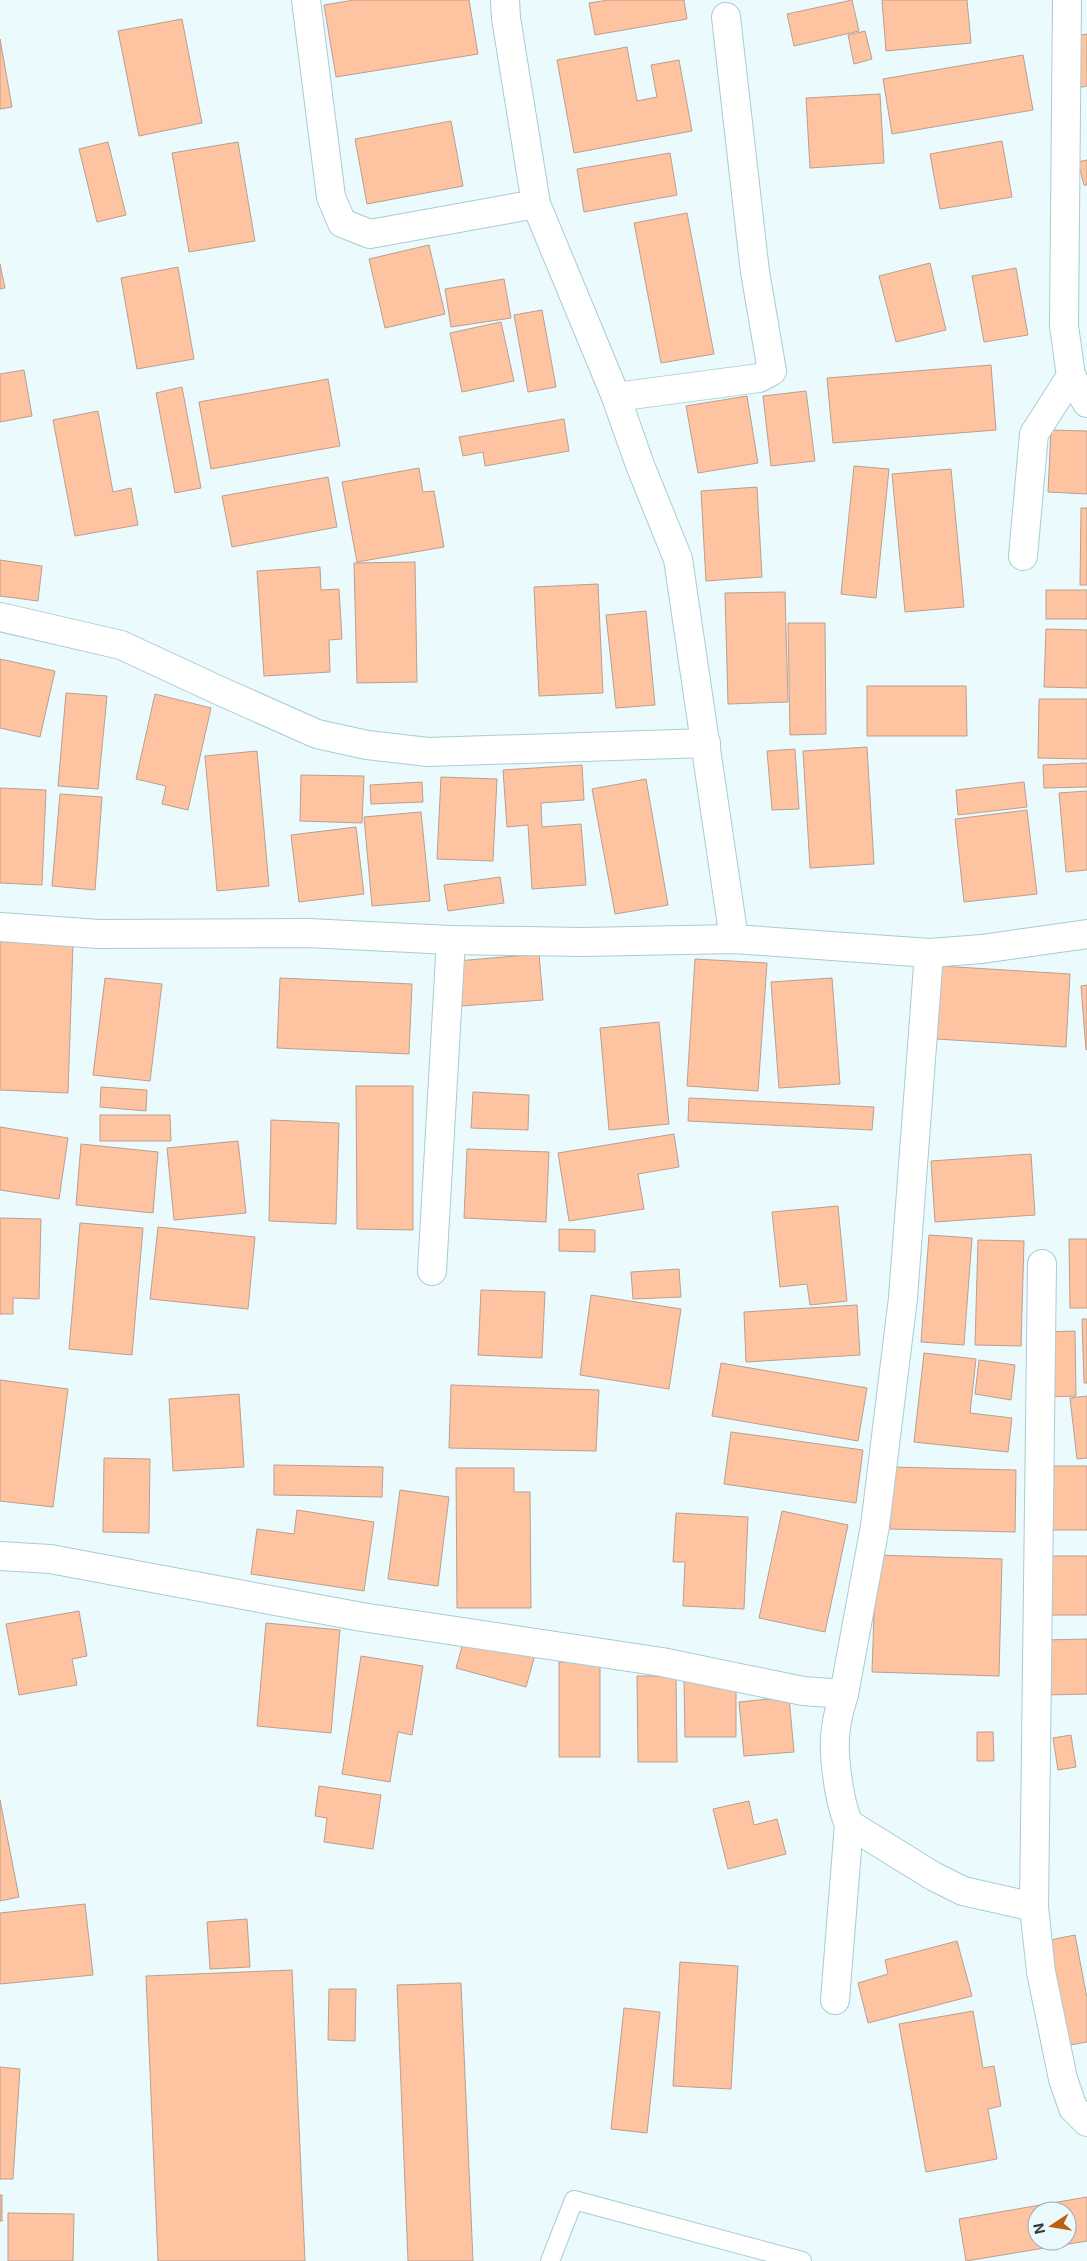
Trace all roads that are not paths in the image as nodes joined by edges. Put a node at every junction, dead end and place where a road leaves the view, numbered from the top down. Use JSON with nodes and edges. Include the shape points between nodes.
{"nodes":[{"id":1,"x":306,"y":0,"type":"edge"},
{"id":2,"x":505,"y":0,"type":"edge"},
{"id":3,"x":1066,"y":0,"type":"edge"},
{"id":4,"x":726,"y":17,"type":"dead end"},
{"id":5,"x":536,"y":204,"type":"junction"},
{"id":6,"x":1071,"y":376,"type":"junction"},
{"id":7,"x":616,"y":397,"type":"junction"},
{"id":8,"x":1087,"y":404,"type":"edge"},
{"id":9,"x":1023,"y":556,"type":"dead end"},
{"id":10,"x":0,"y":617,"type":"edge"},
{"id":11,"x":706,"y":743,"type":"junction"},
{"id":12,"x":0,"y":927,"type":"edge"},
{"id":13,"x":1087,"y":934,"type":"edge"},
{"id":14,"x":734,"y":939,"type":"junction"},
{"id":15,"x":451,"y":940,"type":"junction"},
{"id":16,"x":929,"y":954,"type":"junction"},
{"id":17,"x":1042,"y":1264,"type":"dead end"},
{"id":18,"x":432,"y":1271,"type":"dead end"},
{"id":19,"x":0,"y":1556,"type":"edge"},
{"id":20,"x":844,"y":1694,"type":"junction"},
{"id":21,"x":849,"y":1824,"type":"junction"},
{"id":22,"x":1034,"y":1907,"type":"junction"},
{"id":23,"x":835,"y":2000,"type":"dead end"},
{"id":24,"x":1087,"y":2122,"type":"edge"},
{"id":25,"x":550,"y":2261,"type":"edge"},
{"id":26,"x":802,"y":2261,"type":"edge"}],
"edges":[{"from":1,"to":5,"type":"street","via":[[331,197],[342,223],[370,234]]},
{"from":2,"to":5,"type":"street"},
{"from":3,"to":6,"type":"street","via":[[1064,326]]},
{"from":4,"to":7,"type":"street","via":[[755,272],[772,371],[759,378]]},
{"from":5,"to":7,"type":"street"},
{"from":6,"to":8,"type":"street"},
{"from":6,"to":9,"type":"street","via":[[1034,434]]},
{"from":7,"to":11,"type":"street","via":[[678,559]]},
{"from":10,"to":11,"type":"street","via":[[121,645],[317,734],[367,745],[428,752]]},
{"from":11,"to":14,"type":"street"},
{"from":12,"to":15,"type":"street","via":[[99,934],[308,933]]},
{"from":13,"to":16,"type":"street"},
{"from":14,"to":15,"type":"street"},
{"from":14,"to":16,"type":"street"},
{"from":15,"to":18,"type":"street"},
{"from":16,"to":20,"type":"street","via":[[903,1298],[875,1526]]},
{"from":17,"to":22,"type":"street"},
{"from":19,"to":20,"type":"street","via":[[50,1559],[362,1617],[662,1662],[803,1691]]},
{"from":20,"to":21,"type":"street","via":[[835,1730],[840,1796]]},
{"from":21,"to":22,"type":"street","via":[[963,1891]]},
{"from":21,"to":23,"type":"street"},
{"from":22,"to":24,"type":"street","via":[[1041,1972],[1063,2078],[1073,2108]]},
{"from":25,"to":26,"type":"lane","via":[[574,2200]]}]}
